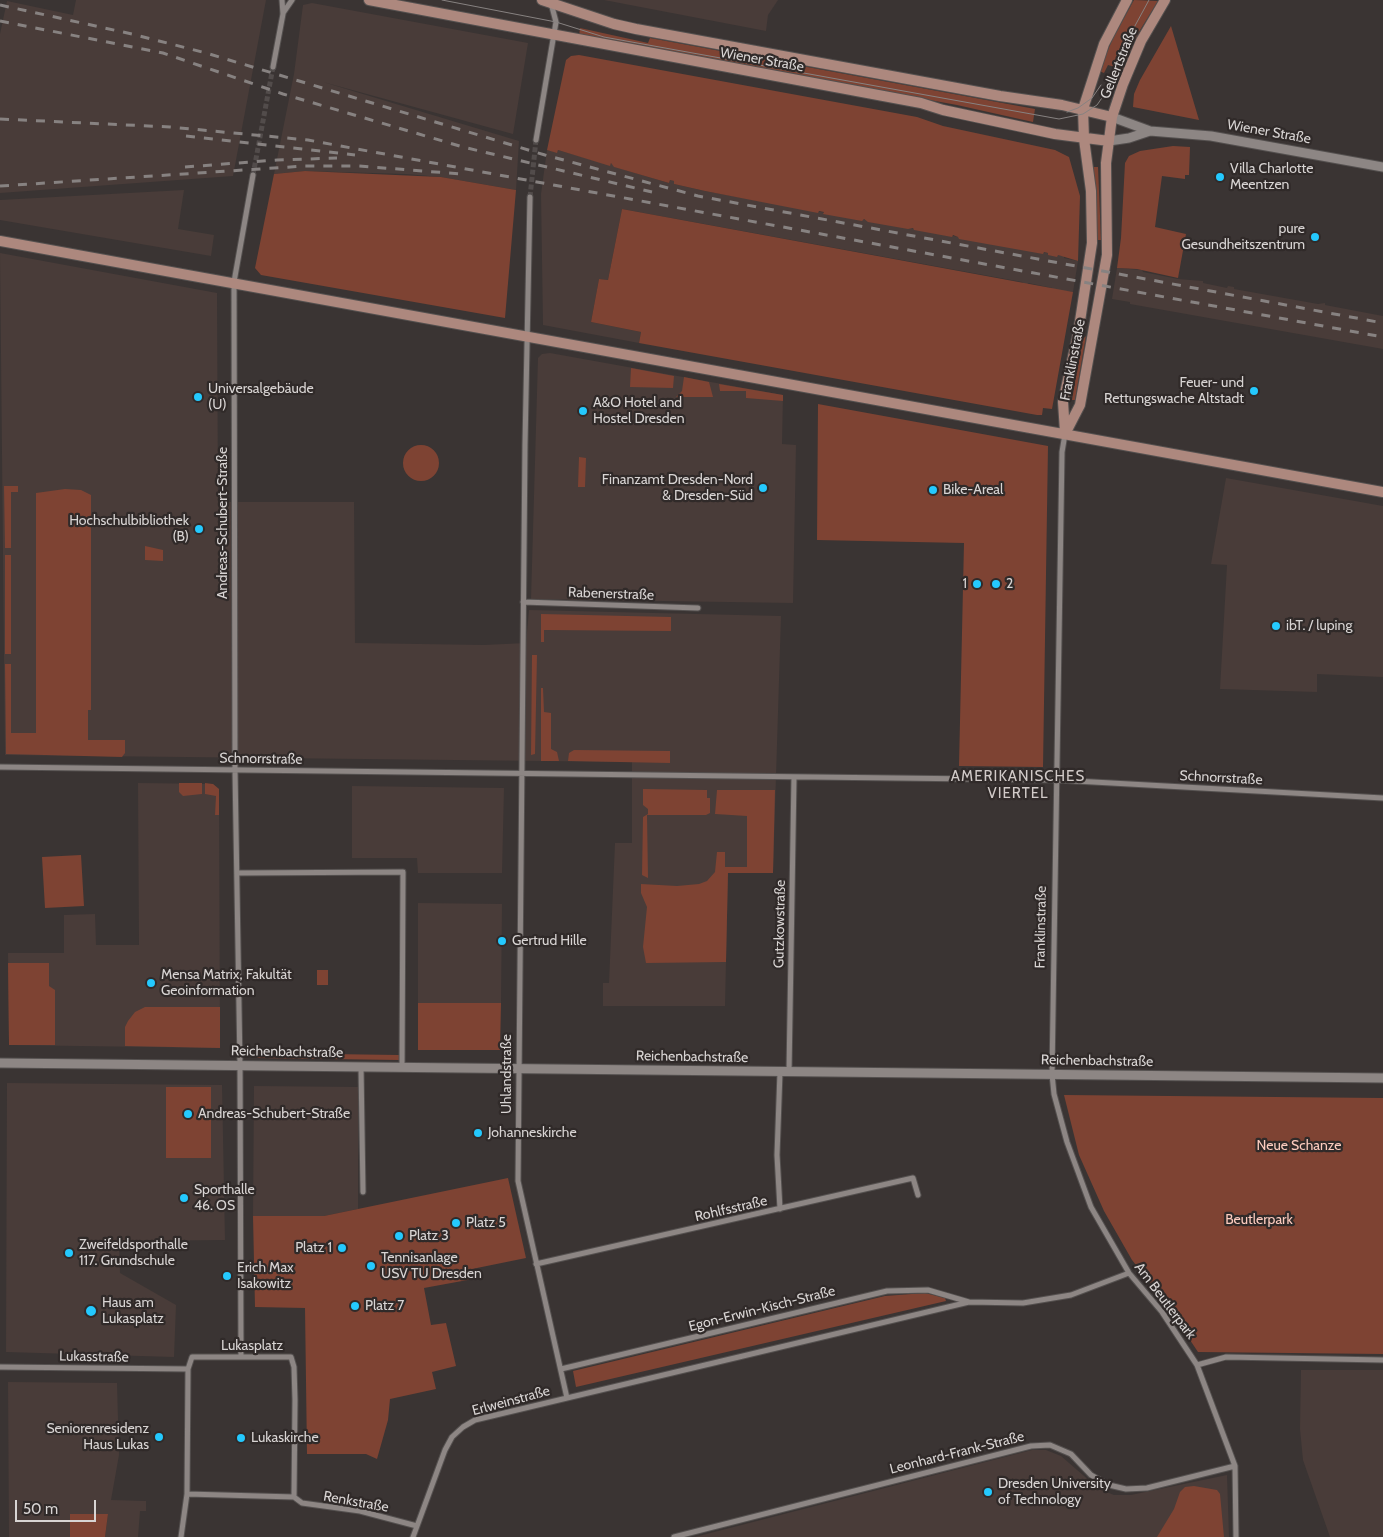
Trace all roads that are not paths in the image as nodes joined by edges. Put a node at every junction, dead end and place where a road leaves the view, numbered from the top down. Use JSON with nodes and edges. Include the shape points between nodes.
{"nodes":[{"id":1,"x":282,"y":0,"type":"edge"},
{"id":2,"x":292,"y":0,"type":"edge"},
{"id":3,"x":369,"y":0,"type":"edge"},
{"id":4,"x":1127,"y":0,"type":"edge"},
{"id":5,"x":1165,"y":0,"type":"edge"},
{"id":6,"x":546,"y":1,"type":"edge"},
{"id":7,"x":283,"y":14,"type":"junction"},
{"id":8,"x":554,"y":36,"type":"junction"},
{"id":9,"x":273,"y":67,"type":"tunnel mouth"},
{"id":10,"x":1083,"y":109,"type":"junction"},
{"id":11,"x":1112,"y":117,"type":"junction"},
{"id":12,"x":1150,"y":131,"type":"junction"},
{"id":13,"x":1084,"y":139,"type":"junction"},
{"id":14,"x":536,"y":140,"type":"tunnel mouth"},
{"id":15,"x":1109,"y":141,"type":"junction"},
{"id":16,"x":1383,"y":167,"type":"edge"},
{"id":17,"x":253,"y":175,"type":"tunnel mouth"},
{"id":18,"x":530,"y":197,"type":"tunnel mouth"},
{"id":19,"x":0,"y":241,"type":"edge"},
{"id":20,"x":234,"y":282,"type":"junction"},
{"id":21,"x":527,"y":335,"type":"junction"},
{"id":22,"x":1065,"y":434,"type":"junction"},
{"id":23,"x":1383,"y":492,"type":"edge"},
{"id":24,"x":523,"y":602,"type":"junction"},
{"id":25,"x":698,"y":608,"type":"dead end"},
{"id":26,"x":0,"y":767,"type":"edge"},
{"id":27,"x":235,"y":770,"type":"junction"},
{"id":28,"x":521,"y":774,"type":"junction"},
{"id":29,"x":794,"y":777,"type":"junction"},
{"id":30,"x":1057,"y":780,"type":"junction"},
{"id":31,"x":1383,"y":798,"type":"edge"},
{"id":32,"x":237,"y":873,"type":"junction"},
{"id":33,"x":0,"y":1063,"type":"edge"},
{"id":34,"x":240,"y":1066,"type":"junction"},
{"id":35,"x":361,"y":1067,"type":"junction"},
{"id":36,"x":402,"y":1067,"type":"junction"},
{"id":37,"x":518,"y":1068,"type":"junction"},
{"id":38,"x":784,"y":1072,"type":"junction"},
{"id":39,"x":1052,"y":1074,"type":"junction"},
{"id":40,"x":1383,"y":1078,"type":"edge"},
{"id":41,"x":363,"y":1192,"type":"dead end"},
{"id":42,"x":918,"y":1195,"type":"dead end"},
{"id":43,"x":780,"y":1209,"type":"junction"},
{"id":44,"x":536,"y":1264,"type":"junction"},
{"id":45,"x":1129,"y":1272,"type":"junction"},
{"id":46,"x":969,"y":1302,"type":"junction"},
{"id":47,"x":241,"y":1358,"type":"junction"},
{"id":48,"x":1383,"y":1360,"type":"edge"},
{"id":49,"x":1197,"y":1365,"type":"junction"},
{"id":50,"x":0,"y":1367,"type":"edge"},
{"id":51,"x":188,"y":1369,"type":"junction"},
{"id":52,"x":561,"y":1369,"type":"junction"},
{"id":53,"x":567,"y":1398,"type":"junction"},
{"id":54,"x":1235,"y":1466,"type":"junction"},
{"id":55,"x":186,"y":1494,"type":"junction"},
{"id":56,"x":294,"y":1497,"type":"junction"},
{"id":57,"x":417,"y":1526,"type":"junction"},
{"id":58,"x":181,"y":1537,"type":"edge"},
{"id":59,"x":413,"y":1537,"type":"edge"},
{"id":60,"x":674,"y":1537,"type":"edge"},
{"id":61,"x":1236,"y":1537,"type":"edge"}],
"edges":[{"from":1,"to":7,"type":"street"},
{"from":2,"to":7,"type":"street"},
{"from":3,"to":8,"type":"main road","name":"Wiener Straße"},
{"from":4,"to":10,"type":"main road","name":"Gellertstraße","via":[[1104,44]]},
{"from":5,"to":11,"type":"main road","name":"Gellertstraße","via":[[1141,41]]},
{"from":6,"to":8,"type":"street","name":"Wiener Straße","via":[[555,19]]},
{"from":6,"to":10,"type":"main road","name":"Wiener Straße","via":[[636,29]]},
{"from":7,"to":9,"type":"street"},
{"from":8,"to":13,"type":"main road","name":"Wiener Straße","via":[[921,103]]},
{"from":8,"to":14,"type":"street"},
{"from":10,"to":11,"type":"main road","name":"Wiener Straße"},
{"from":10,"to":13,"type":"main road","name":"Gellertstraße"},
{"from":11,"to":12,"type":"street","name":"Wiener Straße"},
{"from":11,"to":15,"type":"main road","name":"Gellertstraße"},
{"from":12,"to":15,"type":"street","name":"Wiener Straße"},
{"from":12,"to":16,"type":"street","name":"Wiener Straße","via":[[1194,133]]},
{"from":13,"to":15,"type":"main road","name":"Wiener Straße"},
{"from":13,"to":22,"type":"main road","name":"Franklinstraße","via":[[1091,190],[1092,243],[1085,296],[1063,402]]},
{"from":15,"to":22,"type":"main road","name":"Franklinstraße","via":[[1106,163],[1107,255],[1080,405]]},
{"from":17,"to":20,"type":"street","name":"Andreas-Schubert-Straße"},
{"from":18,"to":21,"type":"street","name":"Uhlandstraße"},
{"from":19,"to":20,"type":"main road"},
{"from":20,"to":21,"type":"main road"},
{"from":20,"to":27,"type":"street","name":"Andreas-Schubert-Straße"},
{"from":21,"to":22,"type":"main road"},
{"from":21,"to":24,"type":"street","name":"Uhlandstraße"},
{"from":22,"to":23,"type":"main road"},
{"from":22,"to":30,"type":"street","name":"Franklinstraße"},
{"from":24,"to":25,"type":"street","name":"Rabenerstraße"},
{"from":24,"to":28,"type":"street","name":"Uhlandstraße"},
{"from":26,"to":27,"type":"street","name":"Schnorrstraße"},
{"from":27,"to":28,"type":"street","name":"Schnorrstraße"},
{"from":27,"to":32,"type":"street","name":"Andreas-Schubert-Straße"},
{"from":28,"to":29,"type":"street","name":"Schnorrstraße"},
{"from":28,"to":37,"type":"street","name":"Uhlandstraße"},
{"from":29,"to":30,"type":"street","name":"Schnorrstraße"},
{"from":29,"to":38,"type":"street","name":"Gutzkowstraße"},
{"from":30,"to":31,"type":"street","name":"Schnorrstraße"},
{"from":30,"to":39,"type":"street","name":"Franklinstraße"},
{"from":32,"to":34,"type":"street","name":"Andreas-Schubert-Straße"},
{"from":32,"to":36,"type":"street","via":[[403,872]]},
{"from":33,"to":34,"type":"street","name":"Reichenbachstraße"},
{"from":34,"to":35,"type":"street","name":"Reichenbachstraße"},
{"from":34,"to":47,"type":"street","name":"Andreas-Schubert-Straße"},
{"from":35,"to":36,"type":"street","name":"Reichenbachstraße"},
{"from":35,"to":41,"type":"street"},
{"from":36,"to":37,"type":"street","name":"Reichenbachstraße"},
{"from":37,"to":38,"type":"street","name":"Reichenbachstraße"},
{"from":37,"to":44,"type":"street","name":"Uhlandstraße","via":[[518,1181]]},
{"from":38,"to":39,"type":"street","name":"Reichenbachstraße"},
{"from":38,"to":43,"type":"street","name":"Gutzkowstraße","via":[[777,1155]]},
{"from":39,"to":40,"type":"street","name":"Reichenbachstraße"},
{"from":39,"to":45,"type":"street","name":"Am Beutlerpark","via":[[1066,1142],[1091,1207]]},
{"from":42,"to":43,"type":"street","name":"Rohlfsstraße","via":[[913,1178]]},
{"from":43,"to":44,"type":"street","name":"Rohlfsstraße"},
{"from":44,"to":52,"type":"street","name":"Uhlandstraße"},
{"from":45,"to":46,"type":"street","name":"Egon-Erwin-Kisch-Straße","via":[[1071,1295],[1023,1303]]},
{"from":45,"to":49,"type":"street","name":"Am Beutlerpark","via":[[1162,1312]]},
{"from":46,"to":52,"type":"street","name":"Egon-Erwin-Kisch-Straße","via":[[928,1290],[888,1291]]},
{"from":46,"to":53,"type":"street","name":"Egon-Erwin-Kisch-Straße"},
{"from":47,"to":51,"type":"street","name":"Lukasplatz","via":[[192,1357]]},
{"from":47,"to":56,"type":"street","name":"Lukasplatz","via":[[292,1357]]},
{"from":48,"to":49,"type":"street","via":[[1226,1358]]},
{"from":49,"to":54,"type":"street","name":"Am Beutlerpark"},
{"from":50,"to":51,"type":"street","name":"Lukasstraße"},
{"from":51,"to":55,"type":"street"},
{"from":52,"to":53,"type":"street","name":"Uhlandstraße"},
{"from":53,"to":57,"type":"street","name":"Erlweinstraße","via":[[489,1415],[462,1427],[445,1450]]},
{"from":54,"to":60,"type":"street","name":"Leonhard-Frank-Straße","via":[[1170,1483],[1126,1489],[1090,1475],[1071,1454],[1050,1445],[1031,1446]]},
{"from":54,"to":61,"type":"street","name":"Am Beutlerpark"},
{"from":55,"to":56,"type":"street"},
{"from":55,"to":58,"type":"street"},
{"from":56,"to":57,"type":"street","name":"Renkstraße","via":[[302,1503],[360,1511]]},
{"from":57,"to":59,"type":"street","name":"Erlweinstraße"}]}
